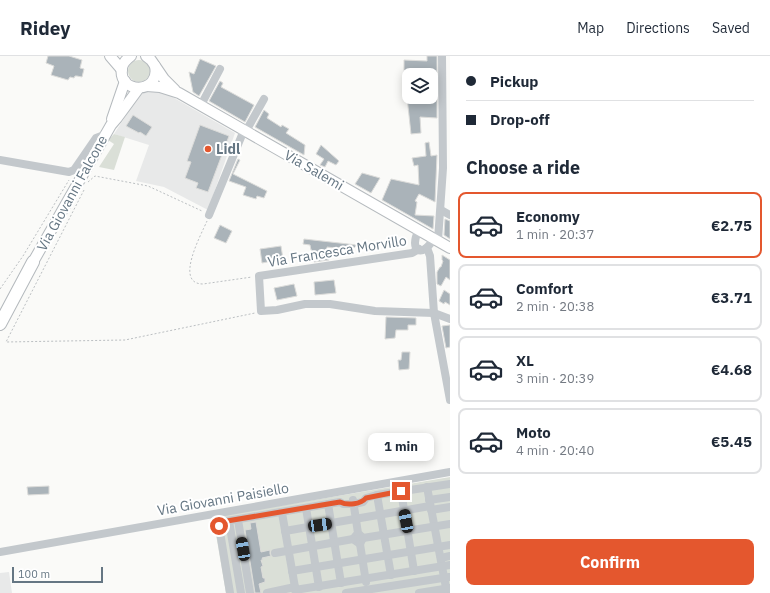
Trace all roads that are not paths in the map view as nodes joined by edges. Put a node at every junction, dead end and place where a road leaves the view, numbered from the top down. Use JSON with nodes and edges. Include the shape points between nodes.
{"nodes":[{"id":1,"x":110,"y":56,"type":"edge"},
{"id":2,"x":129,"y":56,"type":"edge"},
{"id":3,"x":146,"y":56,"type":"edge"},
{"id":4,"x":442,"y":56,"type":"edge"},
{"id":5,"x":155,"y":62,"type":"edge"},
{"id":6,"x":122,"y":70,"type":"junction"},
{"id":7,"x":220,"y":70,"type":"dead end"},
{"id":8,"x":125,"y":81,"type":"junction"},
{"id":9,"x":143,"y":87,"type":"junction"},
{"id":10,"x":178,"y":93,"type":"junction"},
{"id":11,"x":264,"y":99,"type":"dead end"},
{"id":12,"x":201,"y":105,"type":"junction"},
{"id":13,"x":110,"y":124,"type":"junction"},
{"id":14,"x":446,"y":127,"type":"edge"},
{"id":15,"x":245,"y":131,"type":"junction"},
{"id":16,"x":104,"y":135,"type":"junction"},
{"id":17,"x":0,"y":160,"type":"edge"},
{"id":18,"x":447,"y":170,"type":"edge"},
{"id":19,"x":441,"y":210,"type":"junction"},
{"id":20,"x":209,"y":215,"type":"road end"},
{"id":21,"x":450,"y":216,"type":"edge"},
{"id":22,"x":419,"y":230,"type":"junction"},
{"id":23,"x":436,"y":239,"type":"junction"},
{"id":24,"x":450,"y":248,"type":"edge"},
{"id":25,"x":423,"y":249,"type":"junction"},
{"id":26,"x":33,"y":262,"type":"junction"},
{"id":27,"x":0,"y":310,"type":"edge"},
{"id":28,"x":434,"y":313,"type":"junction"},
{"id":29,"x":0,"y":317,"type":"edge"},
{"id":30,"x":449,"y":317,"type":"edge"},
{"id":31,"x":0,"y":324,"type":"edge"},
{"id":32,"x":450,"y":400,"type":"edge"},
{"id":33,"x":450,"y":472,"type":"edge"},
{"id":34,"x":450,"y":484,"type":"edge"},
{"id":35,"x":427,"y":487,"type":"junction"},
{"id":36,"x":401,"y":491,"type":"junction"},
{"id":37,"x":377,"y":495,"type":"junction"},
{"id":38,"x":353,"y":497,"type":"junction"},
{"id":39,"x":450,"y":497,"type":"edge"},
{"id":40,"x":328,"y":504,"type":"junction"},
{"id":41,"x":430,"y":505,"type":"junction"},
{"id":42,"x":450,"y":507,"type":"edge"},
{"id":43,"x":306,"y":508,"type":"junction"},
{"id":44,"x":404,"y":511,"type":"junction"},
{"id":45,"x":282,"y":512,"type":"junction"},
{"id":46,"x":381,"y":515,"type":"junction"},
{"id":47,"x":356,"y":519,"type":"junction"},
{"id":48,"x":238,"y":520,"type":"junction"},
{"id":49,"x":228,"y":521,"type":"junction"},
{"id":50,"x":332,"y":523,"type":"junction"},
{"id":51,"x":450,"y":524,"type":"edge"},
{"id":52,"x":309,"y":526,"type":"junction"},
{"id":53,"x":434,"y":526,"type":"junction"},
{"id":54,"x":285,"y":531,"type":"junction"},
{"id":55,"x":408,"y":531,"type":"junction"},
{"id":56,"x":384,"y":534,"type":"junction"},
{"id":57,"x":359,"y":538,"type":"junction"},
{"id":58,"x":334,"y":542,"type":"junction"},
{"id":59,"x":450,"y":545,"type":"edge"},
{"id":60,"x":312,"y":546,"type":"junction"},
{"id":61,"x":439,"y":547,"type":"junction"},
{"id":62,"x":288,"y":551,"type":"junction"},
{"id":63,"x":411,"y":551,"type":"junction"},
{"id":64,"x":0,"y":552,"type":"edge"},
{"id":65,"x":275,"y":553,"type":"dead end"},
{"id":66,"x":387,"y":555,"type":"junction"},
{"id":67,"x":450,"y":556,"type":"edge"},
{"id":68,"x":362,"y":560,"type":"junction"},
{"id":69,"x":338,"y":563,"type":"junction"},
{"id":70,"x":444,"y":563,"type":"edge"},
{"id":71,"x":315,"y":566,"type":"junction"},
{"id":72,"x":292,"y":571,"type":"junction"},
{"id":73,"x":414,"y":571,"type":"junction"},
{"id":74,"x":391,"y":575,"type":"junction"},
{"id":75,"x":447,"y":577,"type":"edge"},
{"id":76,"x":366,"y":579,"type":"junction"},
{"id":77,"x":341,"y":583,"type":"junction"},
{"id":78,"x":318,"y":586,"type":"junction"},
{"id":79,"x":295,"y":590,"type":"edge"},
{"id":80,"x":448,"y":590,"type":"edge"},
{"id":81,"x":368,"y":591,"type":"edge"},
{"id":82,"x":230,"y":593,"type":"edge"},
{"id":83,"x":241,"y":593,"type":"edge"},
{"id":84,"x":250,"y":593,"type":"edge"},
{"id":85,"x":267,"y":593,"type":"edge"},
{"id":86,"x":346,"y":593,"type":"edge"},
{"id":87,"x":420,"y":593,"type":"edge"}],
"edges":[{"from":1,"to":6,"type":"main road"},
{"from":2,"to":6,"type":"main road"},
{"from":3,"to":5,"type":"main road"},
{"from":4,"to":14,"type":"street"},
{"from":5,"to":9,"type":"main road","via":[[154,77]]},
{"from":5,"to":10,"type":"main road","via":[[164,79]]},
{"from":6,"to":8,"type":"main road"},
{"from":7,"to":12,"type":"street"},
{"from":8,"to":9,"type":"main road","via":[[129,85]]},
{"from":8,"to":13,"type":"main road"},
{"from":9,"to":10,"type":"main road","via":[[160,87]]},
{"from":9,"to":13,"type":"main road"},
{"from":10,"to":12,"type":"main road","name":"Via Salemi"},
{"from":11,"to":15,"type":"street"},
{"from":12,"to":15,"type":"main road","name":"Via Salemi"},
{"from":13,"to":16,"type":"main road","name":"Via Giovanni Falcone"},
{"from":14,"to":18,"type":"street"},
{"from":15,"to":20,"type":"street"},
{"from":15,"to":22,"type":"main road","name":"Via Salemi"},
{"from":16,"to":17,"type":"street","via":[[96,138],[74,170],[69,172]]},
{"from":16,"to":26,"type":"main road","name":"Via Giovanni Falcone"},
{"from":18,"to":19,"type":"street"},
{"from":19,"to":21,"type":"street"},
{"from":19,"to":23,"type":"street"},
{"from":22,"to":23,"type":"main road","name":"Via Salemi"},
{"from":22,"to":25,"type":"street","via":[[414,242]]},
{"from":23,"to":24,"type":"main road","name":"Via Salemi"},
{"from":23,"to":25,"type":"street"},
{"from":25,"to":28,"type":"street","via":[[430,256]]},
{"from":25,"to":28,"type":"street","name":"Via Francesca Morvillo","via":[[412,253],[259,276],[261,311],[305,304],[330,304],[376,311]]},
{"from":26,"to":27,"type":"highway"},
{"from":26,"to":29,"type":"highway"},
{"from":26,"to":31,"type":"highway"},
{"from":28,"to":30,"type":"street"},
{"from":28,"to":32,"type":"street"},
{"from":33,"to":38,"type":"street","name":"Via Giovanni Paisiello"},
{"from":34,"to":35,"type":"street"},
{"from":35,"to":36,"type":"street"},
{"from":35,"to":41,"type":"street"},
{"from":36,"to":37,"type":"street"},
{"from":36,"to":44,"type":"street"},
{"from":37,"to":38,"type":"street","via":[[366,498],[363,502]]},
{"from":37,"to":46,"type":"street"},
{"from":38,"to":40,"type":"street","via":[[342,504]]},
{"from":38,"to":47,"type":"street"},
{"from":38,"to":64,"type":"street","name":"Via Giovanni Paisiello"},
{"from":39,"to":41,"type":"street"},
{"from":40,"to":43,"type":"street"},
{"from":40,"to":50,"type":"street"},
{"from":41,"to":42,"type":"street"},
{"from":41,"to":44,"type":"street"},
{"from":41,"to":53,"type":"street"},
{"from":43,"to":45,"type":"street"},
{"from":43,"to":52,"type":"street"},
{"from":44,"to":46,"type":"street"},
{"from":44,"to":55,"type":"street"},
{"from":45,"to":48,"type":"street"},
{"from":45,"to":54,"type":"street"},
{"from":46,"to":47,"type":"street"},
{"from":46,"to":56,"type":"street"},
{"from":47,"to":50,"type":"street"},
{"from":47,"to":57,"type":"street"},
{"from":48,"to":49,"type":"street"},
{"from":48,"to":84,"type":"street"},
{"from":49,"to":82,"type":"street","via":[[221,522],[219,526]]},
{"from":49,"to":83,"type":"street"},
{"from":50,"to":52,"type":"street"},
{"from":50,"to":58,"type":"street"},
{"from":51,"to":53,"type":"street"},
{"from":52,"to":54,"type":"street"},
{"from":52,"to":60,"type":"street"},
{"from":53,"to":55,"type":"street"},
{"from":53,"to":61,"type":"street"},
{"from":54,"to":62,"type":"street"},
{"from":55,"to":56,"type":"street"},
{"from":55,"to":63,"type":"street"},
{"from":56,"to":57,"type":"street"},
{"from":56,"to":66,"type":"street"},
{"from":57,"to":58,"type":"street"},
{"from":57,"to":68,"type":"street"},
{"from":58,"to":60,"type":"street"},
{"from":58,"to":69,"type":"street"},
{"from":59,"to":61,"type":"street"},
{"from":60,"to":62,"type":"street"},
{"from":60,"to":71,"type":"street"},
{"from":61,"to":63,"type":"street"},
{"from":61,"to":70,"type":"street"},
{"from":62,"to":65,"type":"street"},
{"from":62,"to":72,"type":"street"},
{"from":63,"to":66,"type":"street"},
{"from":63,"to":73,"type":"street"},
{"from":66,"to":68,"type":"street"},
{"from":66,"to":74,"type":"street"},
{"from":67,"to":70,"type":"street"},
{"from":68,"to":69,"type":"street"},
{"from":68,"to":76,"type":"street"},
{"from":69,"to":71,"type":"street"},
{"from":69,"to":77,"type":"street"},
{"from":70,"to":73,"type":"street"},
{"from":70,"to":75,"type":"street"},
{"from":71,"to":72,"type":"street"},
{"from":71,"to":78,"type":"street"},
{"from":72,"to":79,"type":"street"},
{"from":73,"to":74,"type":"street"},
{"from":74,"to":76,"type":"street"},
{"from":75,"to":80,"type":"street"},
{"from":75,"to":81,"type":"street"},
{"from":76,"to":77,"type":"street"},
{"from":76,"to":81,"type":"street"},
{"from":77,"to":78,"type":"street"},
{"from":78,"to":79,"type":"street"},
{"from":79,"to":85,"type":"street"},
{"from":80,"to":87,"type":"street"},
{"from":81,"to":86,"type":"street"}]}
